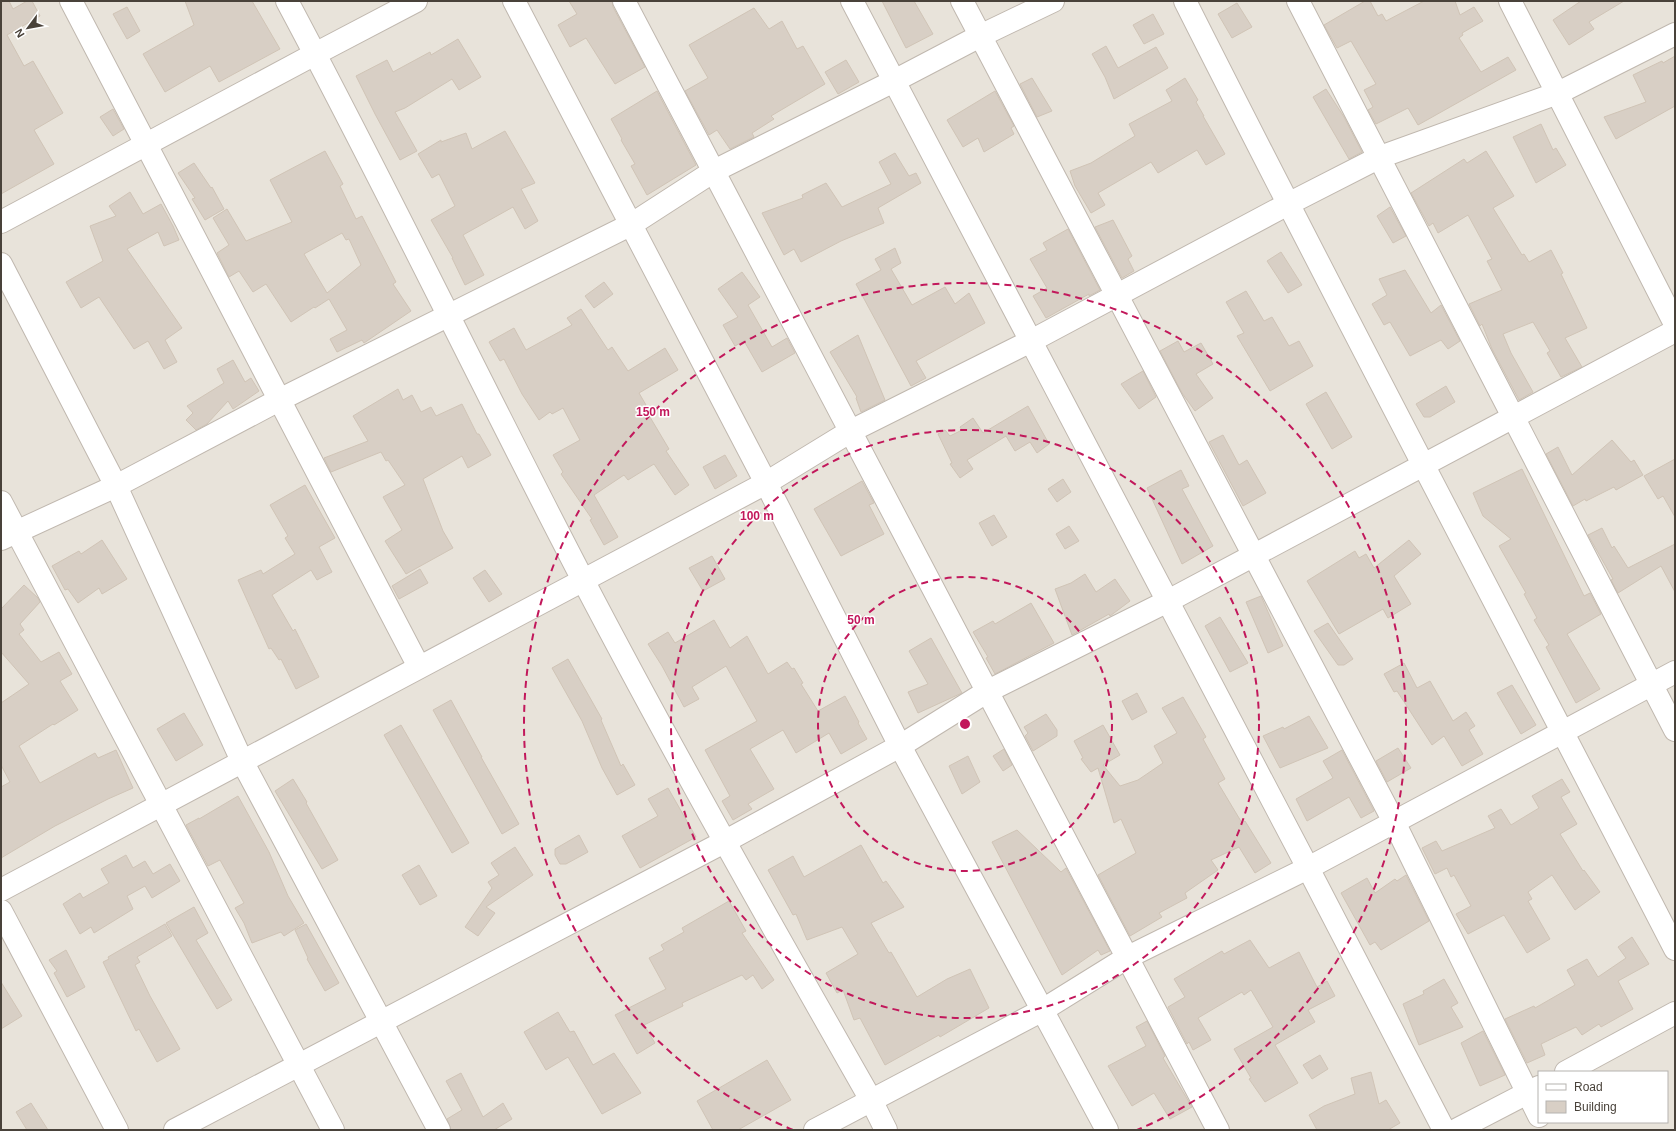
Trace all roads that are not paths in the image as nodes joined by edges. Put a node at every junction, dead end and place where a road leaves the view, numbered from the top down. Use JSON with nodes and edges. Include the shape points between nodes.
{"nodes":[{"id":1,"x":71,"y":1,"type":"edge"},
{"id":2,"x":287,"y":1,"type":"edge"},
{"id":3,"x":416,"y":1,"type":"edge"},
{"id":4,"x":514,"y":1,"type":"edge"},
{"id":5,"x":624,"y":1,"type":"edge"},
{"id":6,"x":852,"y":1,"type":"edge"},
{"id":7,"x":962,"y":1,"type":"edge"},
{"id":8,"x":1053,"y":1,"type":"edge"},
{"id":9,"x":1185,"y":1,"type":"edge"},
{"id":10,"x":1298,"y":1,"type":"edge"},
{"id":11,"x":1510,"y":1,"type":"edge"},
{"id":12,"x":1675,"y":34,"type":"edge"},
{"id":13,"x":980,"y":36,"type":"junction"},
{"id":14,"x":315,"y":54,"type":"junction"},
{"id":15,"x":894,"y":82,"type":"junction"},
{"id":16,"x":1558,"y":93,"type":"junction"},
{"id":17,"x":145,"y":144,"type":"junction"},
{"id":18,"x":1380,"y":157,"type":"junction"},
{"id":19,"x":714,"y":171,"type":"junction"},
{"id":20,"x":1288,"y":204,"type":"junction"},
{"id":21,"x":1,"y":222,"type":"edge"},
{"id":22,"x":632,"y":224,"type":"junction"},
{"id":23,"x":1,"y":264,"type":"edge"},
{"id":24,"x":1117,"y":295,"type":"junction"},
{"id":25,"x":449,"y":314,"type":"junction"},
{"id":26,"x":1675,"y":324,"type":"edge"},
{"id":27,"x":1675,"y":332,"type":"edge"},
{"id":28,"x":1031,"y":342,"type":"junction"},
{"id":29,"x":279,"y":400,"type":"junction"},
{"id":30,"x":1514,"y":417,"type":"junction"},
{"id":31,"x":851,"y":431,"type":"junction"},
{"id":32,"x":1423,"y":466,"type":"junction"},
{"id":33,"x":766,"y":483,"type":"junction"},
{"id":34,"x":116,"y":486,"type":"junction"},
{"id":35,"x":1,"y":502,"type":"edge"},
{"id":36,"x":9,"y":535,"type":"edge"},
{"id":37,"x":1254,"y":555,"type":"junction"},
{"id":38,"x":583,"y":580,"type":"junction"},
{"id":39,"x":1168,"y":601,"type":"junction"},
{"id":40,"x":419,"y":667,"type":"junction"},
{"id":41,"x":1675,"y":672,"type":"edge"},
{"id":42,"x":1652,"y":685,"type":"junction"},
{"id":43,"x":988,"y":691,"type":"junction"},
{"id":44,"x":1675,"y":730,"type":"edge"},
{"id":45,"x":1563,"y":732,"type":"junction"},
{"id":46,"x":900,"y":746,"type":"junction"},
{"id":47,"x":242,"y":761,"type":"junction"},
{"id":48,"x":161,"y":804,"type":"junction"},
{"id":49,"x":1394,"y":822,"type":"junction"},
{"id":50,"x":724,"y":842,"type":"junction"},
{"id":51,"x":1308,"y":868,"type":"junction"},
{"id":52,"x":1,"y":890,"type":"edge"},
{"id":53,"x":1,"y":911,"type":"edge"},
{"id":54,"x":1675,"y":948,"type":"edge"},
{"id":55,"x":1128,"y":957,"type":"junction"},
{"id":56,"x":1041,"y":1011,"type":"junction"},
{"id":57,"x":1675,"y":1013,"type":"edge"},
{"id":58,"x":381,"y":1020,"type":"junction"},
{"id":59,"x":298,"y":1064,"type":"junction"},
{"id":60,"x":1568,"y":1071,"type":"edge"},
{"id":61,"x":1533,"y":1090,"type":"edge"},
{"id":62,"x":871,"y":1100,"type":"junction"},
{"id":63,"x":1538,"y":1112,"type":"edge"},
{"id":64,"x":117,"y":1130,"type":"edge"},
{"id":65,"x":175,"y":1130,"type":"edge"},
{"id":66,"x":333,"y":1130,"type":"edge"},
{"id":67,"x":439,"y":1130,"type":"edge"},
{"id":68,"x":815,"y":1130,"type":"edge"},
{"id":69,"x":886,"y":1130,"type":"edge"},
{"id":70,"x":1107,"y":1130,"type":"edge"},
{"id":71,"x":1218,"y":1130,"type":"edge"},
{"id":72,"x":1444,"y":1130,"type":"edge"},
{"id":73,"x":1456,"y":1130,"type":"edge"}],
"edges":[{"from":1,"to":17,"type":"street"},
{"from":2,"to":14,"type":"street"},
{"from":3,"to":14,"type":"street"},
{"from":4,"to":22,"type":"street"},
{"from":5,"to":19,"type":"street"},
{"from":6,"to":15,"type":"street"},
{"from":7,"to":13,"type":"street"},
{"from":8,"to":13,"type":"street"},
{"from":9,"to":20,"type":"street"},
{"from":10,"to":18,"type":"street"},
{"from":11,"to":16,"type":"street"},
{"from":12,"to":16,"type":"street"},
{"from":13,"to":15,"type":"street"},
{"from":13,"to":24,"type":"street"},
{"from":14,"to":17,"type":"street"},
{"from":14,"to":25,"type":"street"},
{"from":15,"to":19,"type":"street"},
{"from":15,"to":28,"type":"street"},
{"from":16,"to":18,"type":"street"},
{"from":16,"to":26,"type":"street"},
{"from":17,"to":21,"type":"street"},
{"from":17,"to":29,"type":"street"},
{"from":18,"to":20,"type":"street"},
{"from":18,"to":30,"type":"street"},
{"from":19,"to":22,"type":"street"},
{"from":19,"to":31,"type":"street"},
{"from":20,"to":24,"type":"street"},
{"from":20,"to":32,"type":"street"},
{"from":22,"to":25,"type":"street"},
{"from":22,"to":33,"type":"street"},
{"from":23,"to":34,"type":"street"},
{"from":24,"to":28,"type":"street"},
{"from":24,"to":37,"type":"street"},
{"from":25,"to":29,"type":"street"},
{"from":25,"to":38,"type":"street"},
{"from":27,"to":30,"type":"street"},
{"from":28,"to":31,"type":"street"},
{"from":28,"to":39,"type":"street"},
{"from":29,"to":34,"type":"street"},
{"from":29,"to":40,"type":"street"},
{"from":30,"to":32,"type":"street"},
{"from":30,"to":42,"type":"street"},
{"from":31,"to":33,"type":"street"},
{"from":31,"to":43,"type":"street"},
{"from":32,"to":37,"type":"street"},
{"from":32,"to":45,"type":"street"},
{"from":33,"to":38,"type":"street"},
{"from":33,"to":46,"type":"street"},
{"from":34,"to":36,"type":"street"},
{"from":34,"to":47,"type":"street"},
{"from":35,"to":36,"type":"street"},
{"from":36,"to":48,"type":"street"},
{"from":37,"to":39,"type":"street"},
{"from":37,"to":49,"type":"street"},
{"from":38,"to":40,"type":"street"},
{"from":38,"to":50,"type":"street"},
{"from":39,"to":43,"type":"street"},
{"from":39,"to":51,"type":"street"},
{"from":40,"to":47,"type":"street"},
{"from":41,"to":42,"type":"street"},
{"from":42,"to":44,"type":"street"},
{"from":42,"to":45,"type":"street"},
{"from":43,"to":46,"type":"street"},
{"from":43,"to":55,"type":"street"},
{"from":45,"to":49,"type":"street"},
{"from":45,"to":54,"type":"street"},
{"from":46,"to":50,"type":"street"},
{"from":46,"to":56,"type":"street"},
{"from":47,"to":48,"type":"street"},
{"from":47,"to":58,"type":"street"},
{"from":48,"to":52,"type":"street"},
{"from":48,"to":59,"type":"street"},
{"from":49,"to":51,"type":"street"},
{"from":49,"to":61,"type":"street"},
{"from":50,"to":58,"type":"street"},
{"from":50,"to":62,"type":"street"},
{"from":51,"to":55,"type":"street"},
{"from":51,"to":72,"type":"street"},
{"from":53,"to":64,"type":"street"},
{"from":55,"to":56,"type":"street"},
{"from":55,"to":71,"type":"street"},
{"from":56,"to":62,"type":"street"},
{"from":56,"to":70,"type":"street"},
{"from":57,"to":60,"type":"street"},
{"from":58,"to":59,"type":"street"},
{"from":58,"to":67,"type":"street"},
{"from":59,"to":65,"type":"street"},
{"from":59,"to":66,"type":"street"},
{"from":61,"to":63,"type":"street"},
{"from":61,"to":73,"type":"street"},
{"from":62,"to":68,"type":"street"},
{"from":62,"to":69,"type":"street"}]}
